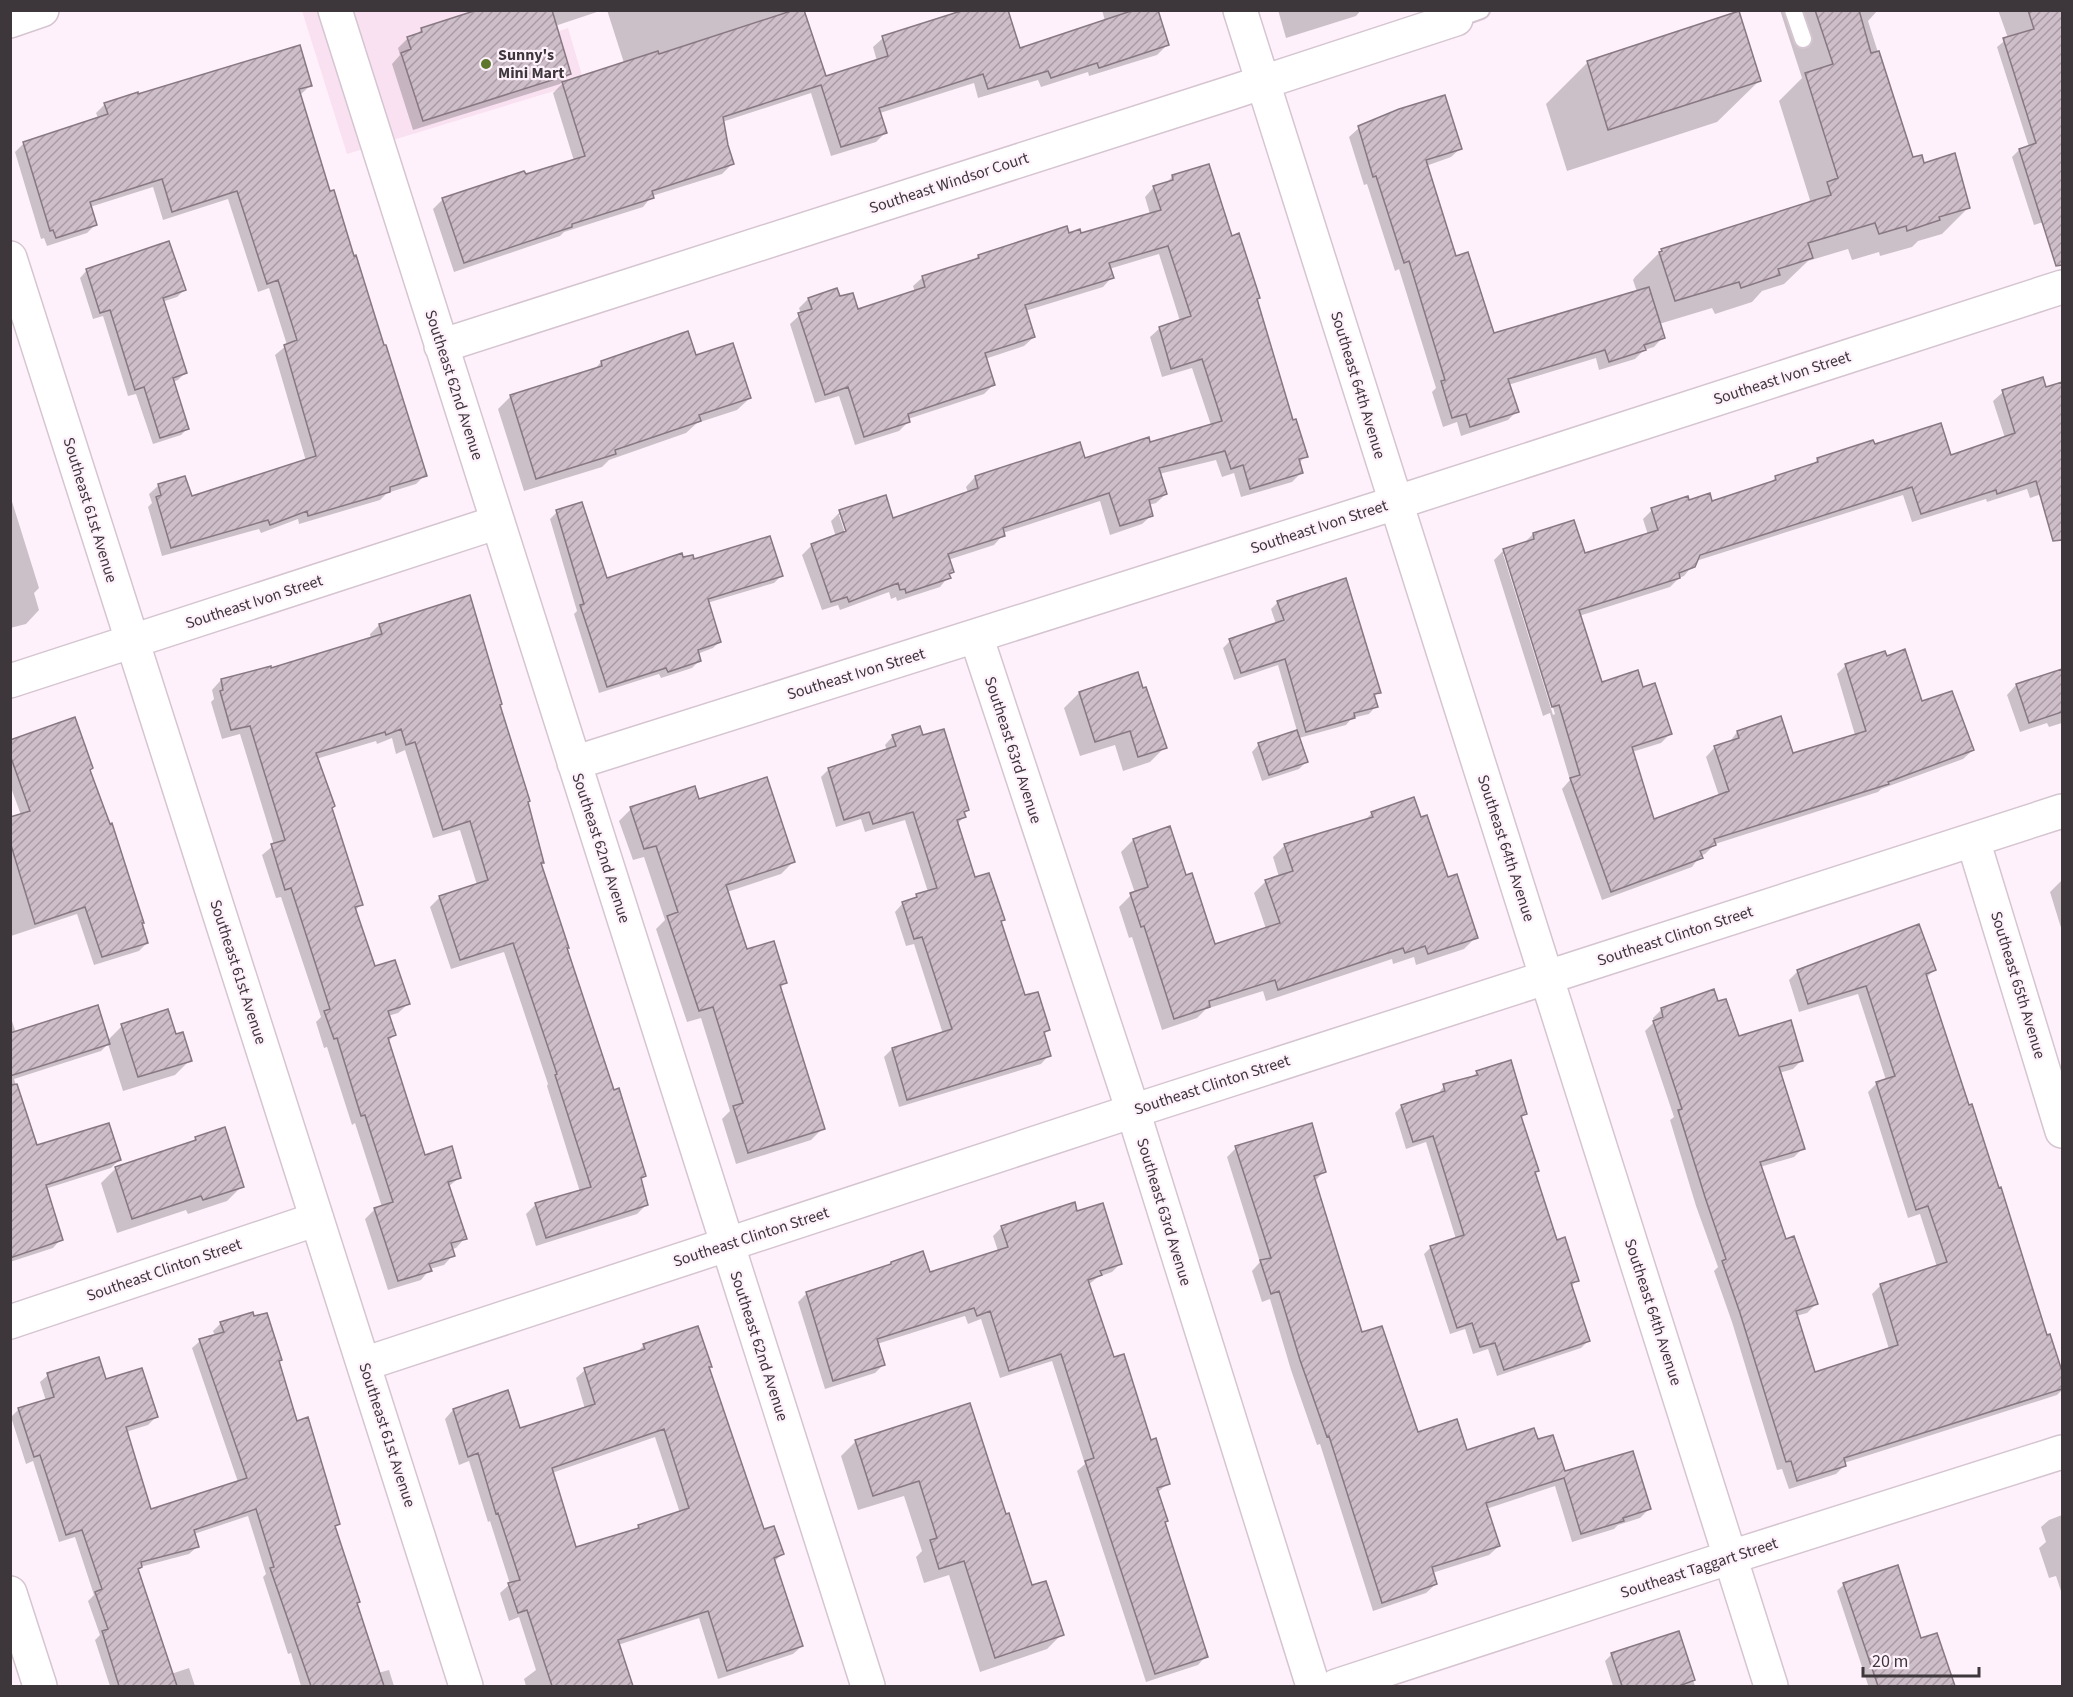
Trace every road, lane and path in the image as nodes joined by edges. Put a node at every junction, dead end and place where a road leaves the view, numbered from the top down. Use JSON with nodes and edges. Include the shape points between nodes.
{"nodes":[{"id":1,"x":42,"y":10,"type":"edge"},
{"id":2,"x":335,"y":10,"type":"edge"},
{"id":3,"x":1240,"y":10,"type":"edge"},
{"id":4,"x":1793,"y":10,"type":"edge"},
{"id":5,"x":1468,"y":14,"type":"edge"},
{"id":6,"x":10,"y":21,"type":"edge"},
{"id":7,"x":1803,"y":39,"type":"dead end"},
{"id":8,"x":1263,"y":83,"type":"junction"},
{"id":9,"x":10,"y":258,"type":"edge"},
{"id":10,"x":2062,"y":287,"type":"edge"},
{"id":11,"x":441,"y":346,"type":"junction"},
{"id":12,"x":1395,"y":503,"type":"junction"},
{"id":13,"x":498,"y":522,"type":"junction"},
{"id":14,"x":976,"y":636,"type":"junction"},
{"id":15,"x":132,"y":642,"type":"junction"},
{"id":16,"x":10,"y":681,"type":"edge"},
{"id":17,"x":574,"y":763,"type":"junction"},
{"id":18,"x":2062,"y":811,"type":"edge"},
{"id":19,"x":1973,"y":840,"type":"junction"},
{"id":20,"x":1547,"y":977,"type":"junction"},
{"id":21,"x":1133,"y":1111,"type":"junction"},
{"id":22,"x":2062,"y":1131,"type":"edge"},
{"id":23,"x":317,"y":1219,"type":"junction"},
{"id":24,"x":727,"y":1244,"type":"junction"},
{"id":25,"x":10,"y":1322,"type":"edge"},
{"id":26,"x":364,"y":1364,"type":"junction"},
{"id":27,"x":2062,"y":1452,"type":"edge"},
{"id":28,"x":1731,"y":1557,"type":"junction"},
{"id":29,"x":10,"y":1593,"type":"edge"},
{"id":30,"x":40,"y":1686,"type":"edge"},
{"id":31,"x":466,"y":1686,"type":"edge"},
{"id":32,"x":867,"y":1686,"type":"edge"},
{"id":33,"x":1313,"y":1686,"type":"edge"},
{"id":34,"x":1336,"y":1686,"type":"edge"},
{"id":35,"x":1772,"y":1686,"type":"edge"}],
"edges":[{"from":1,"to":6,"type":"street"},
{"from":2,"to":11,"type":"street","name":"Southeast 62nd Avenue"},
{"from":3,"to":8,"type":"street","name":"Southeast 64th Avenue"},
{"from":4,"to":7,"type":"lane"},
{"from":5,"to":8,"type":"street","name":"Southeast Windsor Court"},
{"from":8,"to":11,"type":"street","name":"Southeast Windsor Court"},
{"from":8,"to":12,"type":"street","name":"Southeast 64th Avenue"},
{"from":9,"to":15,"type":"street","name":"Southeast 61st Avenue"},
{"from":10,"to":12,"type":"street","name":"Southeast Ivon Street"},
{"from":11,"to":13,"type":"street","name":"Southeast 62nd Avenue"},
{"from":12,"to":14,"type":"street","name":"Southeast Ivon Street"},
{"from":12,"to":20,"type":"street","name":"Southeast 64th Avenue"},
{"from":13,"to":15,"type":"street","name":"Southeast Ivon Street"},
{"from":13,"to":17,"type":"street","name":"Southeast 62nd Avenue"},
{"from":14,"to":17,"type":"street","name":"Southeast Ivon Street"},
{"from":14,"to":21,"type":"street","name":"Southeast 63rd Avenue"},
{"from":15,"to":16,"type":"street","name":"Southeast Ivon Street"},
{"from":15,"to":23,"type":"street","name":"Southeast 61st Avenue"},
{"from":17,"to":24,"type":"street","name":"Southeast 62nd Avenue"},
{"from":18,"to":19,"type":"street","name":"Southeast Clinton Street"},
{"from":19,"to":20,"type":"street","name":"Southeast Clinton Street"},
{"from":19,"to":22,"type":"street","name":"Southeast 65th Avenue"},
{"from":20,"to":21,"type":"street","name":"Southeast Clinton Street"},
{"from":20,"to":28,"type":"street","name":"Southeast 64th Avenue"},
{"from":21,"to":24,"type":"street","name":"Southeast Clinton Street"},
{"from":21,"to":33,"type":"street","name":"Southeast 63rd Avenue"},
{"from":23,"to":25,"type":"street","name":"Southeast Clinton Street"},
{"from":23,"to":26,"type":"street","name":"Southeast 61st Avenue"},
{"from":24,"to":26,"type":"street","name":"Southeast Clinton Street"},
{"from":24,"to":32,"type":"street","name":"Southeast 62nd Avenue"},
{"from":26,"to":31,"type":"street","name":"Southeast 61st Avenue"},
{"from":27,"to":28,"type":"street","name":"Southeast Taggart Street"},
{"from":28,"to":34,"type":"street","name":"Southeast Taggart Street"},
{"from":28,"to":35,"type":"street","name":"Southeast 64th Avenue"},
{"from":29,"to":30,"type":"street"}]}
